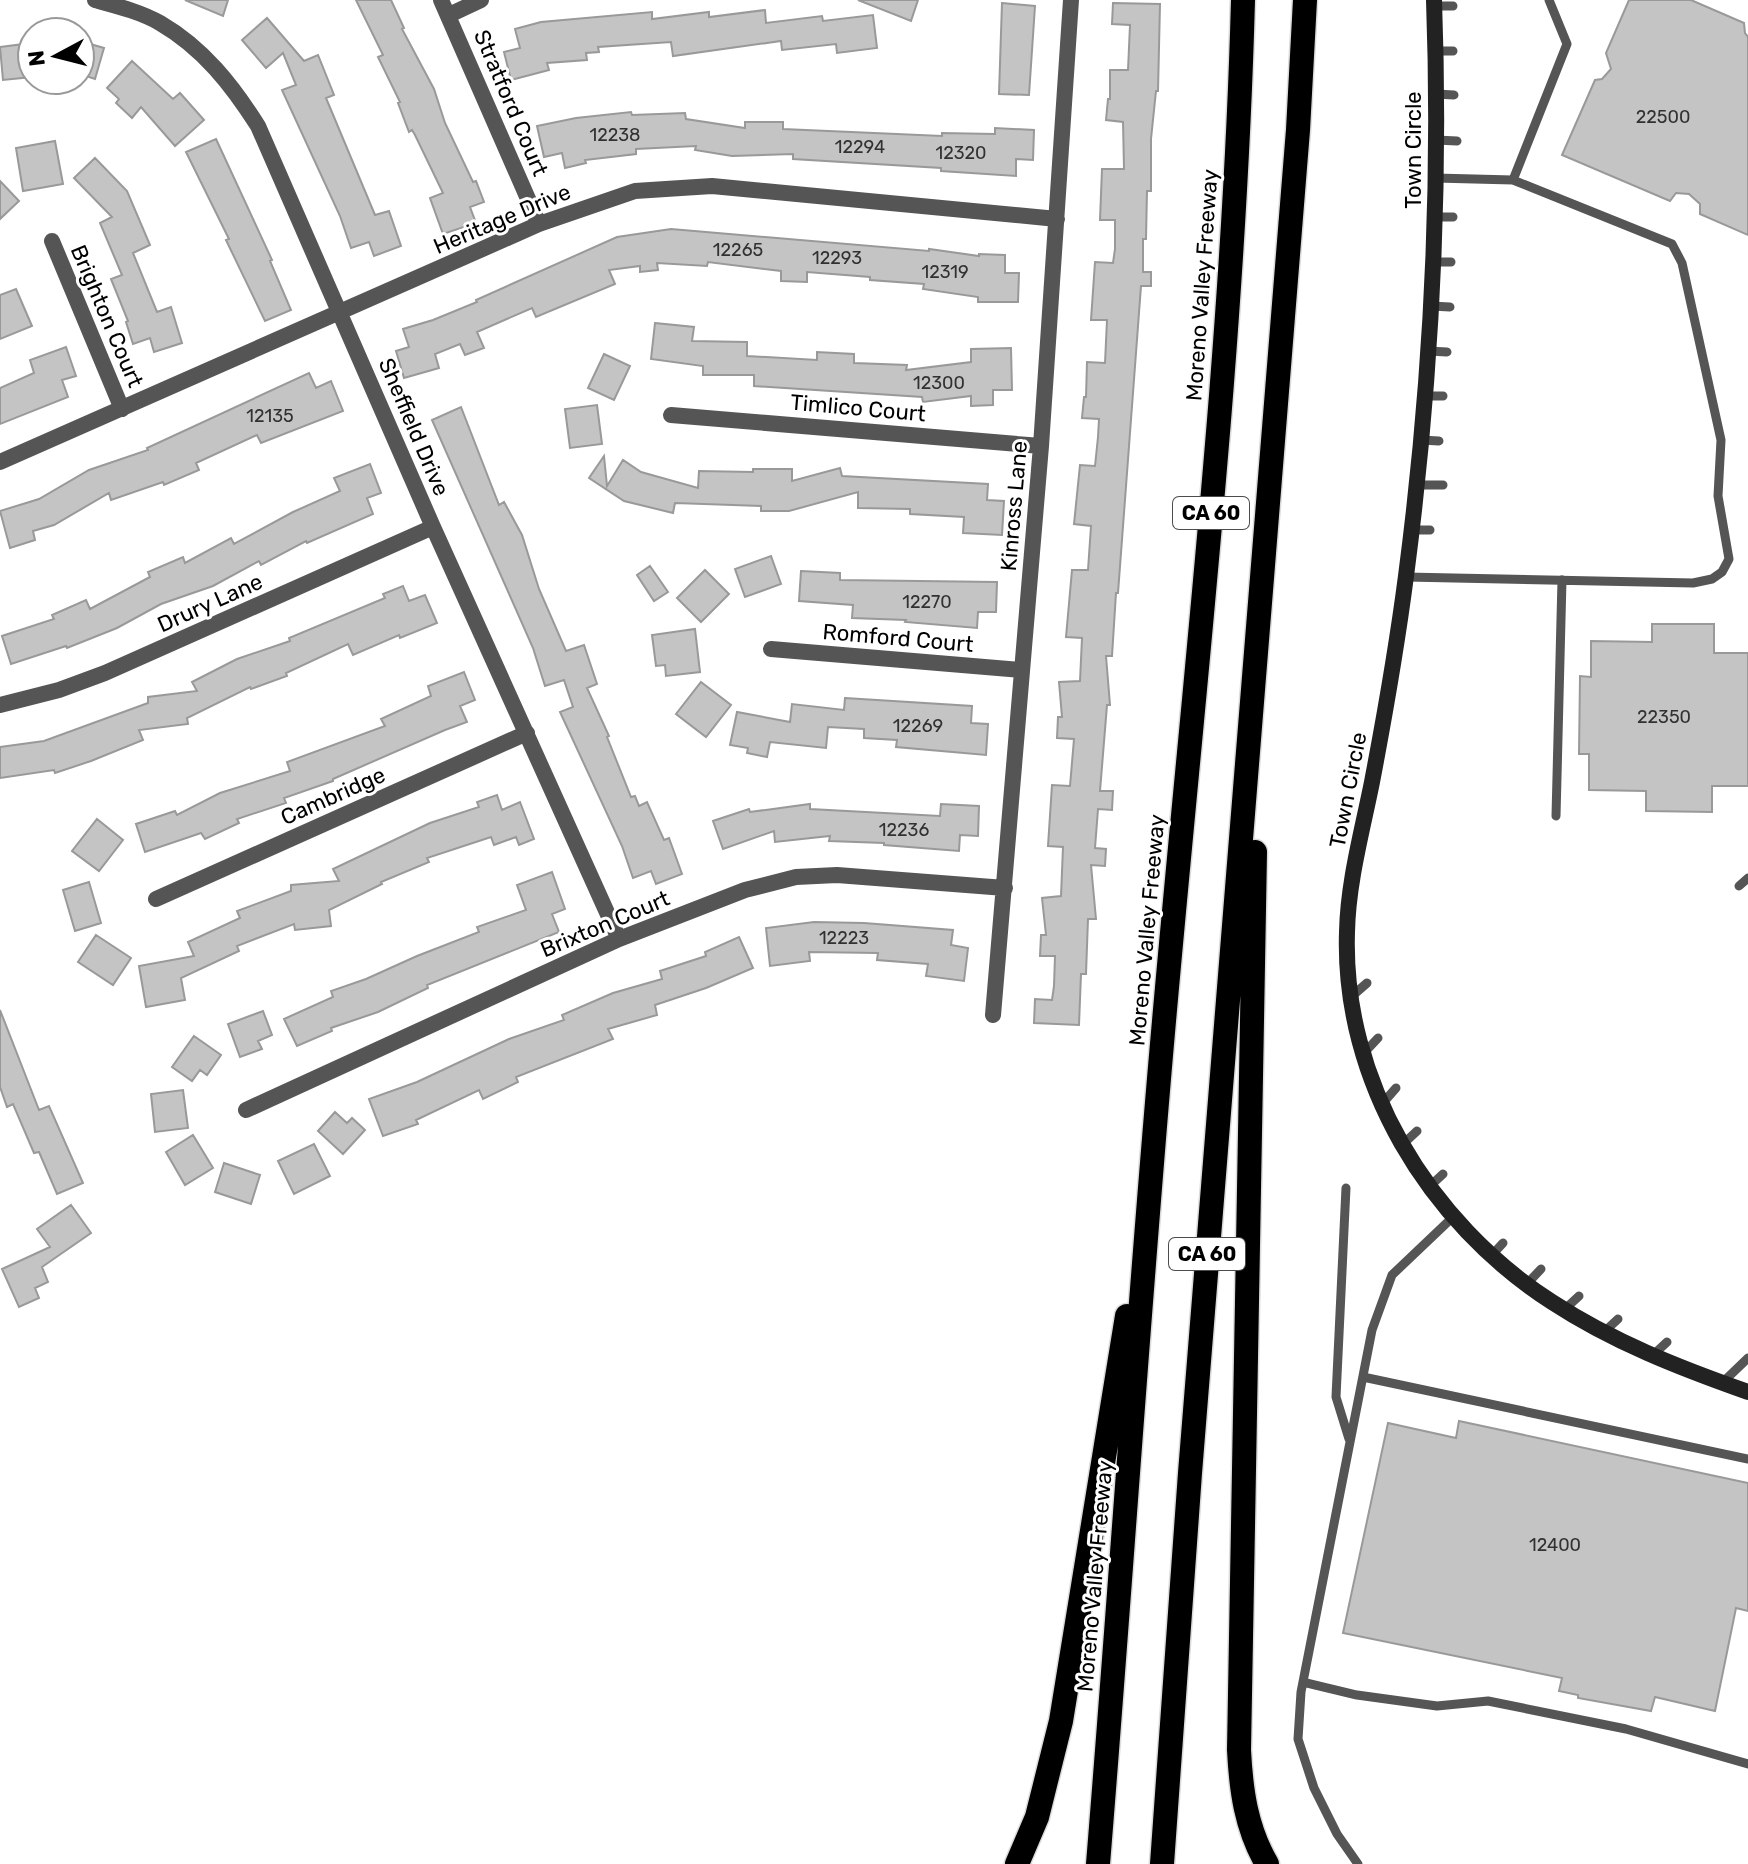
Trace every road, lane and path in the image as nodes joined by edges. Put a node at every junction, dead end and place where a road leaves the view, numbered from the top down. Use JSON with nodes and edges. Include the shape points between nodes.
{"nodes":[{"id":1,"x":95,"y":0,"type":"edge"},
{"id":2,"x":481,"y":0,"type":"edge"},
{"id":3,"x":1071,"y":0,"type":"edge"},
{"id":4,"x":1243,"y":0,"type":"edge"},
{"id":5,"x":1305,"y":0,"type":"edge"},
{"id":6,"x":1549,"y":0,"type":"edge"},
{"id":7,"x":120,"y":3,"type":"edge"},
{"id":8,"x":1434,"y":3,"type":"edge"},
{"id":9,"x":1453,"y":6,"type":"dead end"},
{"id":10,"x":445,"y":8,"type":"edge"},
{"id":11,"x":1435,"y":51,"type":"junction"},
{"id":12,"x":1453,"y":51,"type":"dead end"},
{"id":13,"x":1436,"y":94,"type":"junction"},
{"id":14,"x":1454,"y":95,"type":"dead end"},
{"id":15,"x":1436,"y":140,"type":"junction"},
{"id":16,"x":1457,"y":141,"type":"dead end"},
{"id":17,"x":1435,"y":178,"type":"junction"},
{"id":18,"x":1513,"y":180,"type":"junction"},
{"id":19,"x":1435,"y":217,"type":"junction"},
{"id":20,"x":1453,"y":217,"type":"dead end"},
{"id":21,"x":1057,"y":219,"type":"junction"},
{"id":22,"x":539,"y":224,"type":"junction"},
{"id":23,"x":52,"y":241,"type":"dead end"},
{"id":24,"x":1433,"y":262,"type":"junction"},
{"id":25,"x":1451,"y":262,"type":"dead end"},
{"id":26,"x":1431,"y":306,"type":"junction"},
{"id":27,"x":1450,"y":307,"type":"dead end"},
{"id":28,"x":342,"y":313,"type":"junction"},
{"id":29,"x":1428,"y":351,"type":"junction"},
{"id":30,"x":1447,"y":352,"type":"dead end"},
{"id":31,"x":1425,"y":396,"type":"junction"},
{"id":32,"x":1443,"y":396,"type":"dead end"},
{"id":33,"x":122,"y":409,"type":"junction"},
{"id":34,"x":671,"y":415,"type":"dead end"},
{"id":35,"x":1421,"y":440,"type":"junction"},
{"id":36,"x":1439,"y":441,"type":"dead end"},
{"id":37,"x":1041,"y":446,"type":"junction"},
{"id":38,"x":0,"y":462,"type":"edge"},
{"id":39,"x":1417,"y":485,"type":"junction"},
{"id":40,"x":1443,"y":485,"type":"dead end"},
{"id":41,"x":433,"y":527,"type":"junction"},
{"id":42,"x":1412,"y":530,"type":"junction"},
{"id":43,"x":1430,"y":530,"type":"dead end"},
{"id":44,"x":1406,"y":577,"type":"junction"},
{"id":45,"x":1562,"y":580,"type":"junction"},
{"id":46,"x":1258,"y":645,"type":"junction"},
{"id":47,"x":771,"y":649,"type":"dead end"},
{"id":48,"x":1022,"y":670,"type":"junction"},
{"id":49,"x":0,"y":705,"type":"edge"},
{"id":50,"x":527,"y":733,"type":"junction"},
{"id":51,"x":1556,"y":816,"type":"dead end"},
{"id":52,"x":1748,"y":878,"type":"edge"},
{"id":53,"x":1739,"y":886,"type":"dead end"},
{"id":54,"x":1005,"y":888,"type":"junction"},
{"id":55,"x":156,"y":899,"type":"dead end"},
{"id":56,"x":619,"y":939,"type":"junction"},
{"id":57,"x":1367,"y":983,"type":"dead end"},
{"id":58,"x":1351,"y":998,"type":"junction"},
{"id":59,"x":993,"y":1015,"type":"dead end"},
{"id":60,"x":1164,"y":1024,"type":"junction"},
{"id":61,"x":1378,"y":1038,"type":"dead end"},
{"id":62,"x":1363,"y":1054,"type":"junction"},
{"id":63,"x":1396,"y":1088,"type":"dead end"},
{"id":64,"x":1382,"y":1104,"type":"junction"},
{"id":65,"x":246,"y":1110,"type":"dead end"},
{"id":66,"x":1417,"y":1131,"type":"dead end"},
{"id":67,"x":1402,"y":1145,"type":"junction"},
{"id":68,"x":1443,"y":1174,"type":"dead end"},
{"id":69,"x":1429,"y":1187,"type":"junction"},
{"id":70,"x":1346,"y":1188,"type":"dead end"},
{"id":71,"x":1453,"y":1217,"type":"junction"},
{"id":72,"x":1541,"y":1269,"type":"dead end"},
{"id":73,"x":1526,"y":1285,"type":"junction"},
{"id":74,"x":1579,"y":1296,"type":"dead end"},
{"id":75,"x":1564,"y":1310,"type":"junction"},
{"id":76,"x":1618,"y":1319,"type":"dead end"},
{"id":77,"x":1604,"y":1332,"type":"junction"},
{"id":78,"x":1667,"y":1342,"type":"dead end"},
{"id":79,"x":1652,"y":1356,"type":"junction"},
{"id":80,"x":1748,"y":1358,"type":"edge"},
{"id":81,"x":1363,"y":1377,"type":"junction"},
{"id":82,"x":1722,"y":1383,"type":"junction"},
{"id":83,"x":1748,"y":1392,"type":"edge"},
{"id":84,"x":1350,"y":1442,"type":"junction"},
{"id":85,"x":1748,"y":1459,"type":"edge"},
{"id":86,"x":1303,"y":1682,"type":"junction"},
{"id":87,"x":1748,"y":1764,"type":"edge"},
{"id":88,"x":1017,"y":1864,"type":"edge"},
{"id":89,"x":1098,"y":1864,"type":"edge"},
{"id":90,"x":1162,"y":1864,"type":"edge"},
{"id":91,"x":1267,"y":1864,"type":"edge"},
{"id":92,"x":1358,"y":1864,"type":"edge"}],
"edges":[{"from":1,"to":7,"type":"street","name":"Sheffield Drive"},
{"from":2,"to":10,"type":"street"},
{"from":3,"to":21,"type":"street","name":"Kinross Lane"},
{"from":4,"to":60,"type":"highway","name":"Moreno Valley Freeway","number":"CA 60","via":[[1240,121],[1207,568]]},
{"from":5,"to":46,"type":"highway","number":"CA 60"},
{"from":6,"to":18,"type":"lane","via":[[1567,44]]},
{"from":7,"to":28,"type":"street","name":"Sheffield Drive","via":[[197,48],[234,88],[258,126]]},
{"from":8,"to":9,"type":"lane"},
{"from":8,"to":11,"type":"street","name":"Town Circle"},
{"from":10,"to":22,"type":"street","name":"Stratford Court"},
{"from":11,"to":12,"type":"lane"},
{"from":11,"to":13,"type":"street","name":"Town Circle"},
{"from":13,"to":14,"type":"lane"},
{"from":13,"to":15,"type":"street","name":"Town Circle"},
{"from":15,"to":16,"type":"lane"},
{"from":15,"to":17,"type":"street","name":"Town Circle"},
{"from":17,"to":18,"type":"lane"},
{"from":17,"to":19,"type":"street","name":"Town Circle"},
{"from":18,"to":45,"type":"lane","via":[[1672,244],[1682,263],[1721,440],[1718,496],[1729,559],[1722,572],[1693,583]]},
{"from":19,"to":20,"type":"lane"},
{"from":19,"to":24,"type":"street","name":"Town Circle"},
{"from":21,"to":22,"type":"street","name":"Heritage Drive","via":[[712,186],[635,191]]},
{"from":21,"to":37,"type":"street","name":"Kinross Lane"},
{"from":22,"to":28,"type":"street","name":"Heritage Drive"},
{"from":23,"to":33,"type":"street","name":"Brighton Court"},
{"from":24,"to":25,"type":"lane"},
{"from":24,"to":26,"type":"street","name":"Town Circle"},
{"from":26,"to":27,"type":"lane"},
{"from":26,"to":29,"type":"street","name":"Town Circle"},
{"from":28,"to":33,"type":"street","name":"Heritage Drive"},
{"from":28,"to":41,"type":"street","name":"Sheffield Drive"},
{"from":29,"to":30,"type":"lane"},
{"from":29,"to":31,"type":"street","name":"Town Circle"},
{"from":31,"to":32,"type":"lane"},
{"from":31,"to":35,"type":"street","name":"Town Circle"},
{"from":33,"to":38,"type":"street","name":"Heritage Drive"},
{"from":34,"to":37,"type":"street","name":"Timlico Court"},
{"from":35,"to":36,"type":"lane"},
{"from":35,"to":39,"type":"street","name":"Town Circle"},
{"from":37,"to":48,"type":"street","name":"Kinross Lane"},
{"from":39,"to":40,"type":"lane"},
{"from":39,"to":42,"type":"street","name":"Town Circle"},
{"from":41,"to":49,"type":"street","name":"Drury Lane","via":[[105,673]]},
{"from":41,"to":50,"type":"street","name":"Sheffield Drive"},
{"from":42,"to":43,"type":"lane"},
{"from":42,"to":44,"type":"street","name":"Town Circle"},
{"from":44,"to":45,"type":"lane"},
{"from":44,"to":58,"type":"street","name":"Town Circle","via":[[1351,891]]},
{"from":45,"to":51,"type":"lane"},
{"from":46,"to":90,"type":"highway","number":"CA 60"},
{"from":46,"to":91,"type":"highway","via":[[1239,1750],[1247,1821]]},
{"from":47,"to":48,"type":"street","name":"Romford Court"},
{"from":48,"to":54,"type":"street","name":"Kinross Lane"},
{"from":50,"to":55,"type":"street","name":"Cambridge"},
{"from":50,"to":56,"type":"street","name":"Sheffield Drive"},
{"from":52,"to":53,"type":"lane"},
{"from":54,"to":56,"type":"street","name":"Brixton Court","via":[[837,875],[796,877],[745,890]]},
{"from":54,"to":59,"type":"street","name":"Kinross Lane"},
{"from":56,"to":65,"type":"street","name":"Brixton Court"},
{"from":57,"to":58,"type":"lane"},
{"from":58,"to":62,"type":"street","name":"Town Circle"},
{"from":60,"to":88,"type":"highway","via":[[1130,1300],[1061,1721],[1037,1817]]},
{"from":60,"to":89,"type":"highway","name":"Moreno Valley Freeway","number":"CA 60"},
{"from":61,"to":62,"type":"lane"},
{"from":62,"to":64,"type":"street","name":"Town Circle"},
{"from":63,"to":64,"type":"lane"},
{"from":64,"to":67,"type":"street","name":"Town Circle"},
{"from":66,"to":67,"type":"lane"},
{"from":67,"to":69,"type":"street","name":"Town Circle"},
{"from":68,"to":69,"type":"lane"},
{"from":69,"to":71,"type":"street","name":"Town Circle"},
{"from":70,"to":84,"type":"lane","via":[[1336,1397]]},
{"from":71,"to":73,"type":"street","name":"Town Circle","via":[[1497,1249]]},
{"from":71,"to":81,"type":"lane","via":[[1392,1275],[1372,1330]]},
{"from":72,"to":73,"type":"lane"},
{"from":73,"to":75,"type":"street","name":"Town Circle"},
{"from":74,"to":75,"type":"lane"},
{"from":75,"to":77,"type":"street","name":"Town Circle"},
{"from":76,"to":77,"type":"lane"},
{"from":77,"to":79,"type":"street","name":"Town Circle"},
{"from":78,"to":79,"type":"lane"},
{"from":79,"to":82,"type":"street","name":"Town Circle"},
{"from":80,"to":82,"type":"lane"},
{"from":81,"to":84,"type":"lane"},
{"from":81,"to":85,"type":"lane"},
{"from":82,"to":83,"type":"street","name":"Town Circle"},
{"from":84,"to":86,"type":"lane"},
{"from":86,"to":87,"type":"lane","via":[[1437,1706],[1488,1701],[1626,1729]]},
{"from":86,"to":92,"type":"lane","via":[[1298,1739],[1314,1788]]}]}
